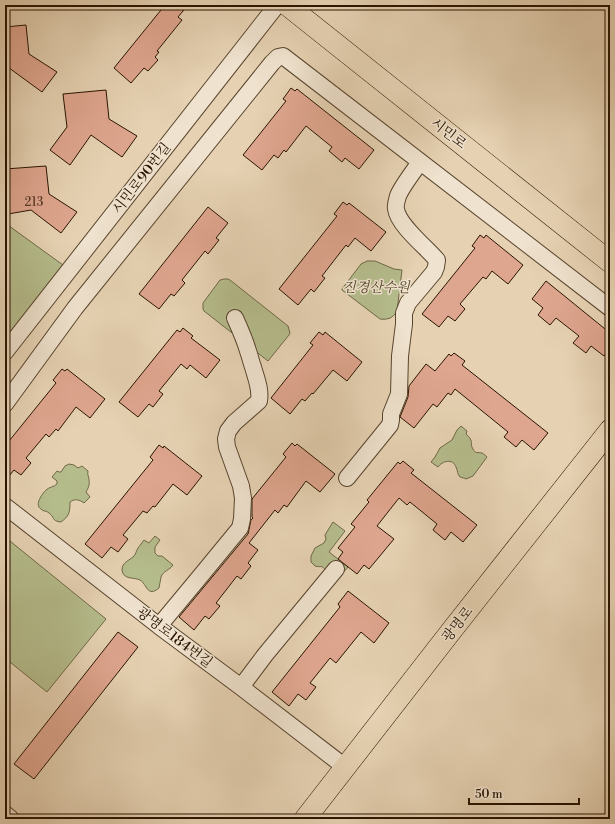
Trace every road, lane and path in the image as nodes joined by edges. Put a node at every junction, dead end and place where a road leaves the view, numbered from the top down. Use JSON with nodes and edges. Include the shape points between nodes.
{"nodes":[{"id":1,"x":277,"y":5,"type":"edge"},
{"id":2,"x":287,"y":5,"type":"edge"},
{"id":3,"x":420,"y":162,"type":"junction"},
{"id":4,"x":610,"y":262,"type":"edge"},
{"id":5,"x":610,"y":308,"type":"edge"},
{"id":6,"x":235,"y":318,"type":"dead end"},
{"id":7,"x":5,"y":352,"type":"edge"},
{"id":8,"x":5,"y":404,"type":"edge"},
{"id":9,"x":610,"y":430,"type":"edge"},
{"id":10,"x":347,"y":478,"type":"dead end"},
{"id":11,"x":5,"y":506,"type":"edge"},
{"id":12,"x":336,"y":569,"type":"dead end"},
{"id":13,"x":160,"y":626,"type":"junction"},
{"id":14,"x":241,"y":687,"type":"junction"},
{"id":15,"x":345,"y":767,"type":"junction"},
{"id":16,"x":5,"y":814,"type":"edge"},
{"id":17,"x":11,"y":819,"type":"edge"},
{"id":18,"x":305,"y":819,"type":"edge"}],
"edges":[{"from":1,"to":7,"type":"street","name":"시민로90번길"},
{"from":2,"to":4,"type":"main road","name":"시민로"},
{"from":3,"to":5,"type":"street"},
{"from":3,"to":8,"type":"street","via":[[283,56],[278,57],[75,308]]},
{"from":3,"to":10,"type":"street","via":[[398,196],[396,207],[404,225],[437,260],[436,266],[434,272],[408,303],[404,313],[398,394],[390,425]]},
{"from":6,"to":13,"type":"street","via":[[259,388],[258,401],[234,423],[228,431],[226,440],[243,498],[240,528]]},
{"from":9,"to":15,"type":"main road","name":"광명로"},
{"from":11,"to":13,"type":"street","name":"광명로184번길"},
{"from":12,"to":14,"type":"street"},
{"from":13,"to":14,"type":"street","name":"광명로184번길"},
{"from":14,"to":15,"type":"street","name":"광명로184번길"},
{"from":15,"to":18,"type":"main road","name":"광명로"},
{"from":16,"to":17,"type":"street"}]}
